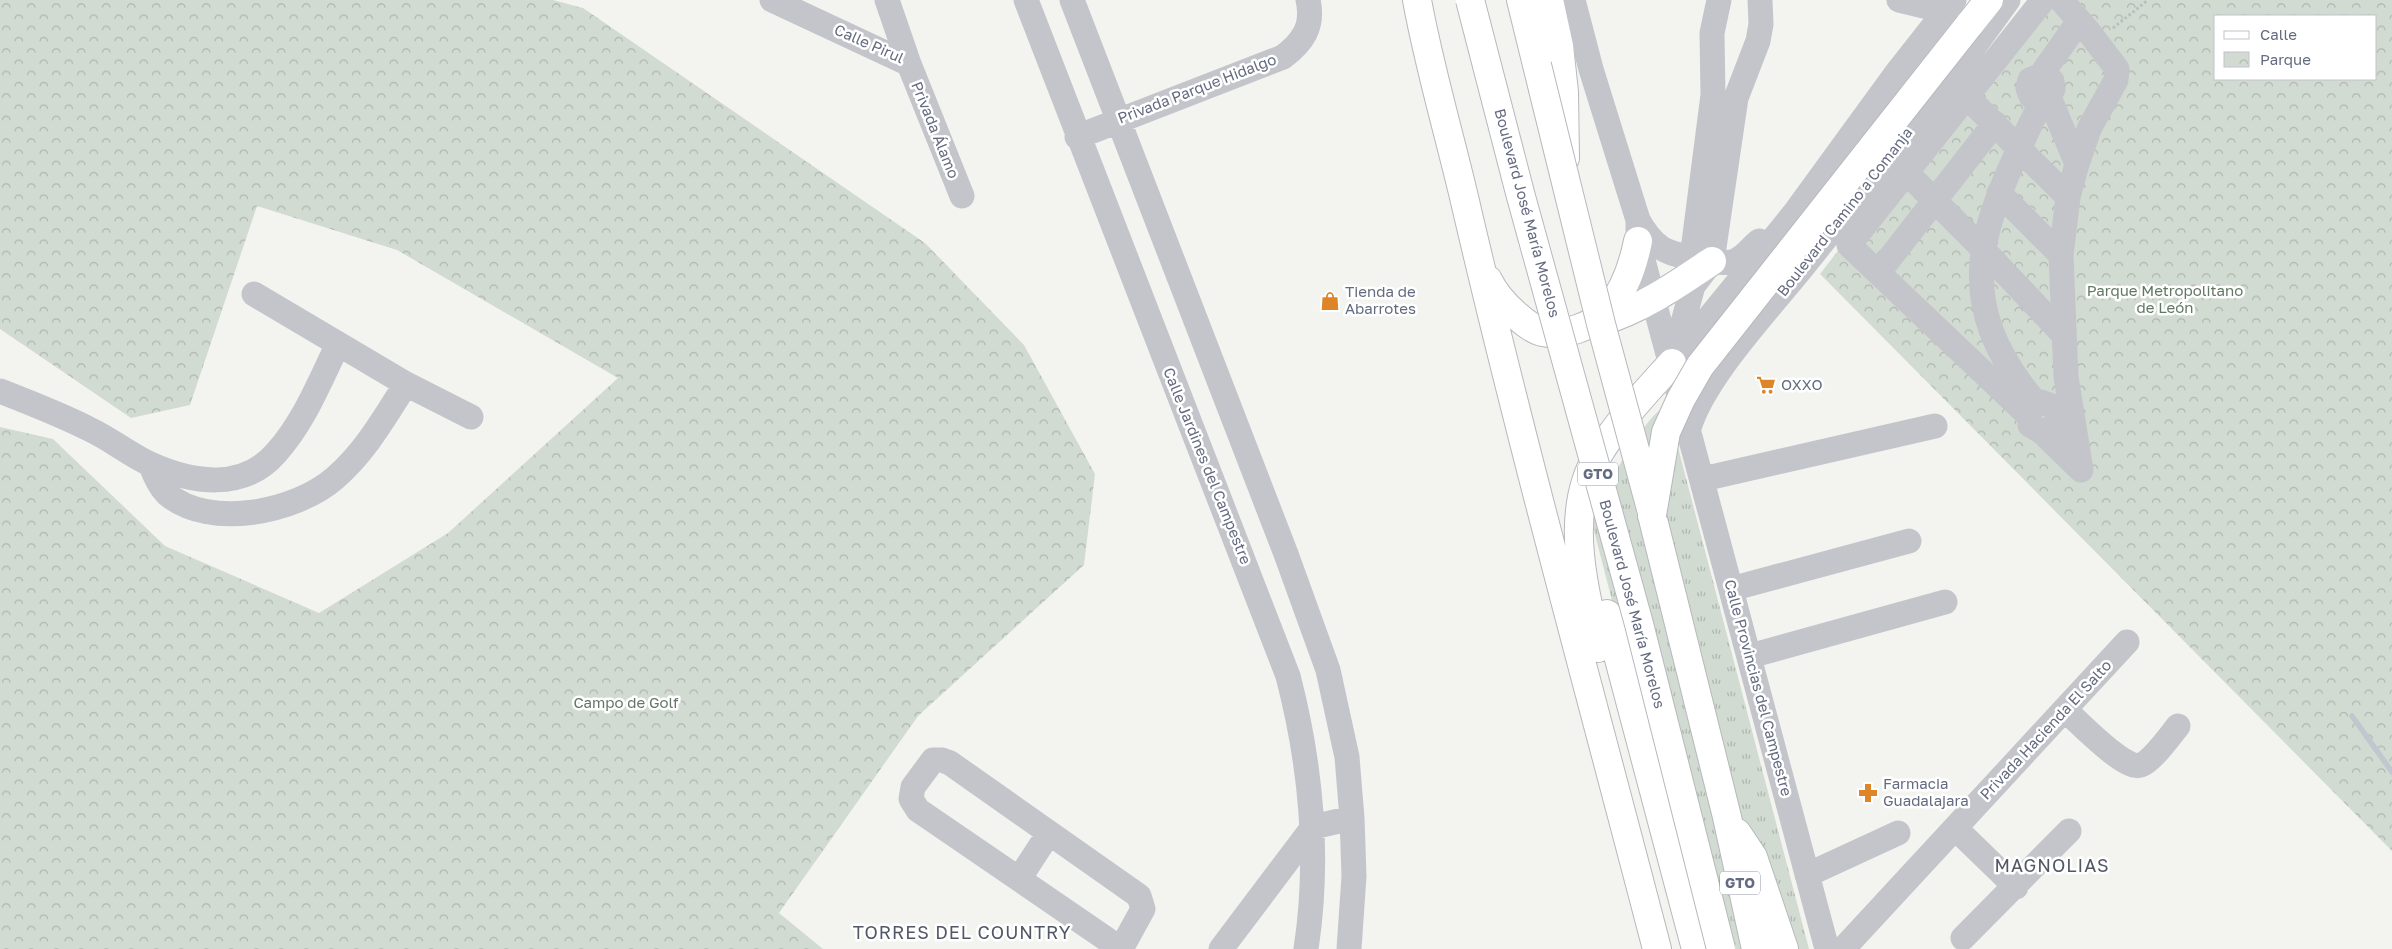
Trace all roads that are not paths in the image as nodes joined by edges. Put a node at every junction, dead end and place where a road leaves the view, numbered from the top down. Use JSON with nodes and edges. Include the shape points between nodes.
{"nodes":[{"id":1,"x":772,"y":0,"type":"edge"},
{"id":2,"x":887,"y":0,"type":"edge"},
{"id":3,"x":1026,"y":0,"type":"edge"},
{"id":4,"x":1072,"y":0,"type":"edge"},
{"id":5,"x":1308,"y":0,"type":"edge"},
{"id":6,"x":1417,"y":0,"type":"edge"},
{"id":7,"x":1470,"y":0,"type":"edge"},
{"id":8,"x":1522,"y":0,"type":"edge"},
{"id":9,"x":1549,"y":0,"type":"edge"},
{"id":10,"x":1573,"y":0,"type":"edge"},
{"id":11,"x":1719,"y":0,"type":"edge"},
{"id":12,"x":1760,"y":0,"type":"edge"},
{"id":13,"x":1899,"y":0,"type":"edge"},
{"id":14,"x":1989,"y":0,"type":"edge"},
{"id":15,"x":2008,"y":0,"type":"edge"},
{"id":16,"x":2043,"y":0,"type":"edge"},
{"id":17,"x":2061,"y":0,"type":"edge"},
{"id":18,"x":1950,"y":6,"type":"edge"},
{"id":19,"x":2088,"y":32,"type":"junction"},
{"id":20,"x":2008,"y":45,"type":"junction"},
{"id":21,"x":909,"y":64,"type":"junction"},
{"id":22,"x":1713,"y":66,"type":"junction"},
{"id":23,"x":1745,"y":73,"type":"junction"},
{"id":24,"x":2041,"y":88,"type":"junction"},
{"id":25,"x":1967,"y":97,"type":"junction"},
{"id":26,"x":1116,"y":120,"type":"junction"},
{"id":27,"x":1077,"y":137,"type":"junction"},
{"id":28,"x":2008,"y":137,"type":"junction"},
{"id":29,"x":2077,"y":164,"type":"junction"},
{"id":30,"x":1906,"y":172,"type":"junction"},
{"id":31,"x":1568,"y":189,"type":"junction"},
{"id":32,"x":1999,"y":193,"type":"junction"},
{"id":33,"x":962,"y":196,"type":"dead end"},
{"id":34,"x":2068,"y":197,"type":"junction"},
{"id":35,"x":1934,"y":200,"type":"junction"},
{"id":36,"x":1793,"y":215,"type":"junction"},
{"id":37,"x":1638,"y":231,"type":"junction"},
{"id":38,"x":1978,"y":245,"type":"junction"},
{"id":39,"x":1478,"y":253,"type":"junction"},
{"id":40,"x":2060,"y":255,"type":"junction"},
{"id":41,"x":1697,"y":270,"type":"junction"},
{"id":42,"x":1879,"y":272,"type":"junction"},
{"id":43,"x":254,"y":294,"type":"dead end"},
{"id":44,"x":1653,"y":298,"type":"junction"},
{"id":45,"x":1585,"y":325,"type":"junction"},
{"id":46,"x":2062,"y":333,"type":"junction"},
{"id":47,"x":338,"y":344,"type":"junction"},
{"id":48,"x":1672,"y":363,"type":"junction"},
{"id":49,"x":406,"y":384,"type":"junction"},
{"id":50,"x":0,"y":392,"type":"edge"},
{"id":51,"x":2043,"y":411,"type":"junction"},
{"id":52,"x":471,"y":417,"type":"dead end"},
{"id":53,"x":1935,"y":426,"type":"dead end"},
{"id":54,"x":1689,"y":428,"type":"junction"},
{"id":55,"x":150,"y":464,"type":"junction"},
{"id":56,"x":1703,"y":479,"type":"junction"},
{"id":57,"x":1652,"y":515,"type":"junction"},
{"id":58,"x":1580,"y":516,"type":"junction"},
{"id":59,"x":1909,"y":541,"type":"dead end"},
{"id":60,"x":1731,"y":589,"type":"junction"},
{"id":61,"x":1945,"y":602,"type":"dead end"},
{"id":62,"x":2127,"y":642,"type":"dead end"},
{"id":63,"x":1750,"y":656,"type":"junction"},
{"id":64,"x":2065,"y":710,"type":"junction"},
{"id":65,"x":2178,"y":726,"type":"dead end"},
{"id":66,"x":1727,"y":817,"type":"junction"},
{"id":67,"x":1352,"y":818,"type":"junction"},
{"id":68,"x":1313,"y":827,"type":"junction"},
{"id":69,"x":1955,"y":828,"type":"junction"},
{"id":70,"x":2069,"y":831,"type":"dead end"},
{"id":71,"x":1049,"y":833,"type":"junction"},
{"id":72,"x":1898,"y":833,"type":"dead end"},
{"id":73,"x":1807,"y":875,"type":"junction"},
{"id":74,"x":1019,"y":879,"type":"junction"},
{"id":75,"x":2016,"y":887,"type":"junction"},
{"id":76,"x":1963,"y":938,"type":"dead end"},
{"id":77,"x":1121,"y":949,"type":"edge"},
{"id":78,"x":1221,"y":949,"type":"edge"},
{"id":79,"x":1306,"y":949,"type":"edge"},
{"id":80,"x":1349,"y":949,"type":"edge"},
{"id":81,"x":1657,"y":949,"type":"edge"},
{"id":82,"x":1670,"y":949,"type":"edge"},
{"id":83,"x":1696,"y":949,"type":"edge"},
{"id":84,"x":1721,"y":949,"type":"edge"},
{"id":85,"x":1756,"y":949,"type":"edge"},
{"id":86,"x":1784,"y":949,"type":"edge"},
{"id":87,"x":1827,"y":949,"type":"edge"},
{"id":88,"x":1843,"y":949,"type":"edge"}],
"edges":[{"from":1,"to":21,"type":"street","name":"Calle Pirul"},
{"from":2,"to":21,"type":"street","name":"Calle Pirul"},
{"from":3,"to":27,"type":"street","name":"Calle Jardines del Campestre"},
{"from":4,"to":26,"type":"street"},
{"from":5,"to":26,"type":"street","name":"Privada Parque Hidalgo","via":[[1310,18],[1305,36],[1283,57]]},
{"from":6,"to":39,"type":"main road","via":[[1428,60]]},
{"from":7,"to":84,"type":"main road","name":"Boulevard José María Morelos","number":"GTO","bridge":true,"via":[[1641,634]]},
{"from":8,"to":31,"type":"main road","number":"GTO","bridge":true},
{"from":9,"to":31,"type":"main road","bridge":true,"via":[[1560,46]]},
{"from":10,"to":37,"type":"street"},
{"from":11,"to":22,"type":"street","via":[[1712,33]]},
{"from":12,"to":23,"type":"street","via":[[1760,33]]},
{"from":13,"to":18,"type":"street"},
{"from":14,"to":57,"type":"main road","bridge":true,"via":[[1700,366],[1666,432]]},
{"from":15,"to":54,"type":"street","name":"Boulevard Camino a Comanja","via":[[1737,349],[1693,414]]},
{"from":16,"to":20,"type":"street"},
{"from":17,"to":19,"type":"street"},
{"from":18,"to":36,"type":"street","via":[[1895,75]]},
{"from":19,"to":24,"type":"street"},
{"from":19,"to":29,"type":"street","via":[[2117,69],[2116,80],[2089,129]]},
{"from":20,"to":24,"type":"street"},
{"from":20,"to":25,"type":"street"},
{"from":21,"to":33,"type":"street","name":"Privada Álamo"},
{"from":22,"to":23,"type":"street","via":[[1728,77]]},
{"from":22,"to":41,"type":"street"},
{"from":23,"to":41,"type":"street","via":[[1736,98]]},
{"from":24,"to":28,"type":"street"},
{"from":24,"to":29,"type":"street"},
{"from":25,"to":28,"type":"street"},
{"from":25,"to":30,"type":"street"},
{"from":26,"to":27,"type":"street","name":"Privada Parque Hidalgo"},
{"from":26,"to":67,"type":"street","via":[[1286,554],[1328,670],[1347,757]]},
{"from":27,"to":68,"type":"street","name":"Calle Jardines del Campestre","via":[[1288,676],[1300,721]]},
{"from":28,"to":32,"type":"street"},
{"from":28,"to":34,"type":"street"},
{"from":28,"to":35,"type":"street"},
{"from":28,"to":38,"type":"street","via":[[1990,187]]},
{"from":29,"to":34,"type":"street"},
{"from":30,"to":35,"type":"street"},
{"from":30,"to":42,"type":"street","via":[[1849,245]]},
{"from":31,"to":57,"type":"main road","number":"GTO","bridge":true},
{"from":32,"to":38,"type":"street"},
{"from":32,"to":40,"type":"street"},
{"from":34,"to":40,"type":"street"},
{"from":35,"to":38,"type":"street"},
{"from":35,"to":42,"type":"street"},
{"from":36,"to":41,"type":"street","via":[[1734,262]]},
{"from":36,"to":48,"type":"street"},
{"from":37,"to":41,"type":"street"},
{"from":37,"to":44,"type":"street","name":"Calle Provincias del Campestre"},
{"from":37,"to":45,"type":"main road","via":[[1630,270],[1616,299],[1607,312]]},
{"from":38,"to":46,"type":"street"},
{"from":38,"to":51,"type":"street","via":[[1970,255],[1972,308],[2006,381]]},
{"from":39,"to":45,"type":"main road","via":[[1491,286],[1528,325],[1542,332],[1563,333]]},
{"from":39,"to":81,"type":"main road"},
{"from":40,"to":46,"type":"street"},
{"from":41,"to":44,"type":"main road"},
{"from":41,"to":48,"type":"street"},
{"from":42,"to":51,"type":"street"},
{"from":43,"to":47,"type":"street"},
{"from":44,"to":45,"type":"main road","via":[[1615,318]]},
{"from":44,"to":48,"type":"street","name":"Calle Provincias del Campestre"},
{"from":46,"to":51,"type":"street"},
{"from":47,"to":49,"type":"street"},
{"from":47,"to":55,"type":"street","via":[[298,422],[276,454],[255,472],[241,478],[212,481]]},
{"from":48,"to":54,"type":"street","name":"Calle Provincias del Campestre"},
{"from":48,"to":58,"type":"main road","via":[[1627,415],[1597,457],[1584,493]]},
{"from":49,"to":52,"type":"street"},
{"from":49,"to":55,"type":"street","via":[[366,447],[342,471],[324,487],[277,507],[224,514],[189,507],[166,492]]},
{"from":50,"to":55,"type":"street","via":[[92,430]]},
{"from":53,"to":56,"type":"street"},
{"from":54,"to":56,"type":"street","name":"Calle Provincias del Campestre"},
{"from":56,"to":60,"type":"street","name":"Calle Provincias del Campestre"},
{"from":57,"to":66,"type":"main road","number":"GTO"},
{"from":58,"to":82,"type":"main road","via":[[1582,575]]},
{"from":58,"to":83,"type":"main road"},
{"from":59,"to":60,"type":"street"},
{"from":60,"to":63,"type":"street","name":"Calle Provincias del Campestre"},
{"from":61,"to":63,"type":"street"},
{"from":62,"to":64,"type":"street","name":"Privada Hacienda El Salto"},
{"from":63,"to":73,"type":"street","name":"Calle Provincias del Campestre"},
{"from":64,"to":65,"type":"street","via":[[2132,766],[2143,764]]},
{"from":64,"to":69,"type":"street","name":"Privada Hacienda El Salto"},
{"from":66,"to":85,"type":"main road","number":"GTO"},
{"from":66,"to":86,"type":"main road","via":[[1754,857]]},
{"from":67,"to":68,"type":"street"},
{"from":67,"to":80,"type":"street","via":[[1354,876]]},
{"from":68,"to":78,"type":"street"},
{"from":68,"to":79,"type":"street","name":"Calle Jardines del Campestre","via":[[1313,879]]},
{"from":69,"to":75,"type":"street"},
{"from":69,"to":88,"type":"street","name":"Privada Hacienda El Salto"},
{"from":70,"to":75,"type":"street"},
{"from":71,"to":74,"type":"street"},
{"from":71,"to":74,"type":"street","via":[[942,760],[933,760],[913,787],[911,799],[918,810]]},
{"from":71,"to":77,"type":"street","via":[[1139,896],[1143,909]]},
{"from":72,"to":73,"type":"street"},
{"from":73,"to":87,"type":"street","name":"Calle Provincias del Campestre"},
{"from":74,"to":77,"type":"street"},
{"from":75,"to":76,"type":"street"}]}
